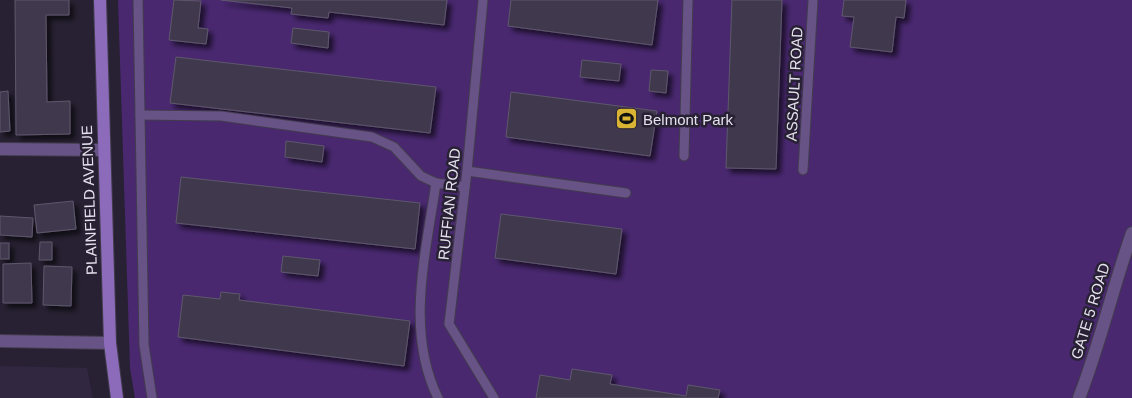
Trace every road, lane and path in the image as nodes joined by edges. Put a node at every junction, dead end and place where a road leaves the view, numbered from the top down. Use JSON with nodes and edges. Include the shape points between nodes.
{"nodes":[{"id":1,"x":100,"y":0,"type":"edge"},
{"id":2,"x":138,"y":0,"type":"edge"},
{"id":3,"x":483,"y":0,"type":"edge"},
{"id":4,"x":688,"y":0,"type":"edge"},
{"id":5,"x":813,"y":0,"type":"edge"},
{"id":6,"x":140,"y":115,"type":"junction"},
{"id":7,"x":0,"y":149,"type":"edge"},
{"id":8,"x":104,"y":150,"type":"junction"},
{"id":9,"x":684,"y":156,"type":"dead end"},
{"id":10,"x":467,"y":170,"type":"junction"},
{"id":11,"x":803,"y":170,"type":"dead end"},
{"id":12,"x":436,"y":183,"type":"junction"},
{"id":13,"x":465,"y":187,"type":"junction"},
{"id":14,"x":626,"y":193,"type":"dead end"},
{"id":15,"x":1132,"y":233,"type":"edge"},
{"id":16,"x":0,"y":341,"type":"edge"},
{"id":17,"x":110,"y":343,"type":"junction"},
{"id":18,"x":117,"y":398,"type":"edge"},
{"id":19,"x":152,"y":398,"type":"edge"},
{"id":20,"x":438,"y":398,"type":"edge"},
{"id":21,"x":494,"y":398,"type":"edge"},
{"id":22,"x":1079,"y":398,"type":"edge"}],
"edges":[{"from":1,"to":8,"type":"main road","name":"PLAINFIELD AVENUE"},
{"from":2,"to":6,"type":"lane"},
{"from":3,"to":10,"type":"lane","name":"RUFFIAN ROAD"},
{"from":4,"to":9,"type":"lane"},
{"from":5,"to":11,"type":"lane","name":"ASSAULT ROAD"},
{"from":6,"to":12,"type":"lane","via":[[221,116],[372,136],[394,147],[421,176]]},
{"from":6,"to":19,"type":"lane","via":[[144,345]]},
{"from":7,"to":8,"type":"street"},
{"from":8,"to":17,"type":"main road","name":"PLAINFIELD AVENUE"},
{"from":10,"to":13,"type":"lane","name":"RUFFIAN ROAD"},
{"from":10,"to":14,"type":"lane"},
{"from":12,"to":13,"type":"lane"},
{"from":12,"to":20,"type":"lane","via":[[419,316],[423,353]]},
{"from":13,"to":21,"type":"lane","name":"RUFFIAN ROAD","via":[[449,324]]},
{"from":15,"to":22,"type":"street","name":"GATE 5 ROAD"},
{"from":16,"to":17,"type":"street"},
{"from":17,"to":18,"type":"main road","name":"PLAINFIELD AVENUE"}]}
